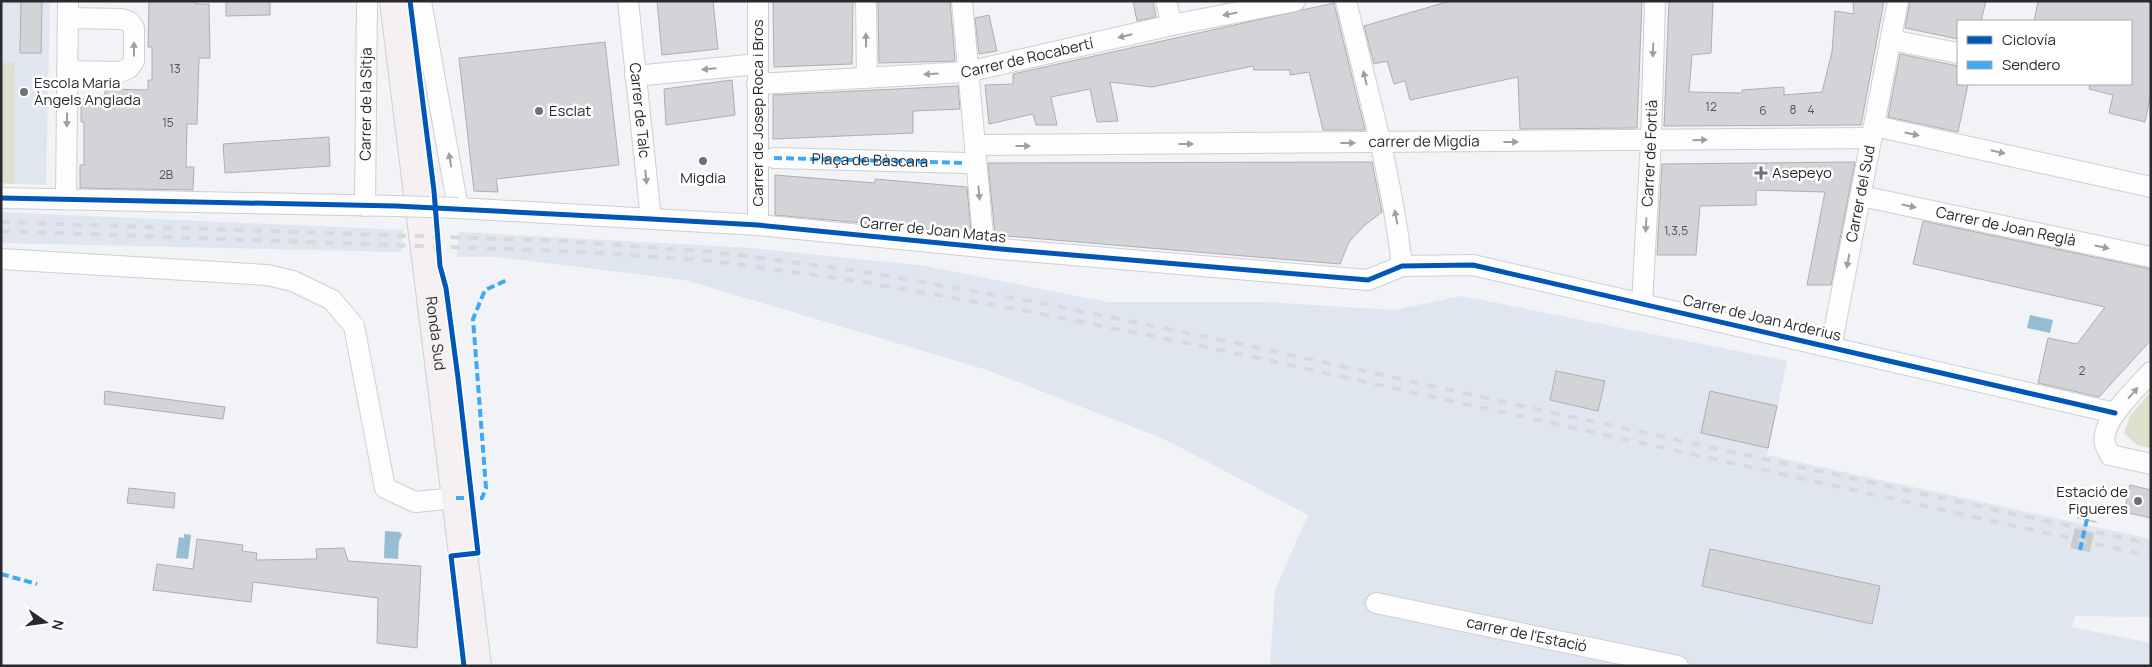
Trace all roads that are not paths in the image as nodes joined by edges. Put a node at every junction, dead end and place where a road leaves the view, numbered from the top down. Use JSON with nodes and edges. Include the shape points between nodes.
{"nodes":[{"id":1,"x":367,"y":1,"type":"edge"},
{"id":2,"x":394,"y":1,"type":"edge"},
{"id":3,"x":421,"y":1,"type":"edge"},
{"id":4,"x":628,"y":1,"type":"edge"},
{"id":5,"x":758,"y":1,"type":"edge"},
{"id":6,"x":866,"y":1,"type":"edge"},
{"id":7,"x":962,"y":1,"type":"edge"},
{"id":8,"x":1166,"y":1,"type":"edge"},
{"id":9,"x":1295,"y":1,"type":"edge"},
{"id":10,"x":1346,"y":1,"type":"edge"},
{"id":11,"x":1655,"y":1,"type":"edge"},
{"id":12,"x":1898,"y":1,"type":"edge"},
{"id":13,"x":68,"y":10,"type":"edge"},
{"id":14,"x":1172,"y":25,"type":"junction"},
{"id":15,"x":1891,"y":40,"type":"junction"},
{"id":16,"x":1957,"y":53,"type":"edge"},
{"id":17,"x":67,"y":71,"type":"junction"},
{"id":18,"x":967,"y":72,"type":"junction"},
{"id":19,"x":758,"y":74,"type":"junction"},
{"id":20,"x":635,"y":76,"type":"junction"},
{"id":21,"x":866,"y":78,"type":"junction"},
{"id":22,"x":1874,"y":132,"type":"junction"},
{"id":23,"x":1651,"y":141,"type":"junction"},
{"id":24,"x":1380,"y":143,"type":"junction"},
{"id":25,"x":975,"y":145,"type":"junction"},
{"id":26,"x":774,"y":158,"type":"dead end"},
{"id":27,"x":966,"y":163,"type":"dead end"},
{"id":28,"x":2151,"y":187,"type":"edge"},
{"id":29,"x":1861,"y":196,"type":"junction"},
{"id":30,"x":1,"y":198,"type":"edge"},
{"id":31,"x":66,"y":199,"type":"junction"},
{"id":32,"x":365,"y":206,"type":"junction"},
{"id":33,"x":458,"y":208,"type":"junction"},
{"id":34,"x":651,"y":219,"type":"junction"},
{"id":35,"x":758,"y":225,"type":"junction"},
{"id":36,"x":984,"y":247,"type":"junction"},
{"id":37,"x":2151,"y":257,"type":"edge"},
{"id":38,"x":1,"y":259,"type":"edge"},
{"id":39,"x":1402,"y":266,"type":"junction"},
{"id":40,"x":1642,"y":304,"type":"junction"},
{"id":41,"x":1831,"y":347,"type":"junction"},
{"id":42,"x":2151,"y":372,"type":"edge"},
{"id":43,"x":2114,"y":413,"type":"junction"},
{"id":44,"x":2151,"y":464,"type":"edge"},
{"id":45,"x":456,"y":498,"type":"junction"},
{"id":46,"x":1376,"y":603,"type":"dead end"},
{"id":47,"x":477,"y":666,"type":"edge"},
{"id":48,"x":1678,"y":666,"type":"edge"}],
"edges":[{"from":1,"to":32,"type":"street","name":"Carrer de la Sitja"},
{"from":2,"to":45,"type":"main road","name":"Ronda Sud"},
{"from":33,"to":3,"type":"street","one_way":true},
{"from":4,"to":20,"type":"street","name":"Carrer de Talc"},
{"from":5,"to":19,"type":"street","name":"Carrer de Josep Roca i Bros"},
{"from":21,"to":6,"type":"street","one_way":true},
{"from":7,"to":18,"type":"street"},
{"from":8,"to":14,"type":"street"},
{"from":9,"to":14,"type":"street","name":"Carrer de Rocabertí","one_way":true},
{"from":24,"to":10,"type":"street","one_way":true},
{"from":11,"to":23,"type":"street","name":"Carrer de Fortià","one_way":true},
{"from":12,"to":15,"type":"street","name":"Carrer del Sud"},
{"from":13,"to":17,"type":"street"},
{"from":17,"to":13,"type":"street","one_way":true,"via":[[120,72],[134,61],[134,28],[130,22]]},
{"from":14,"to":18,"type":"street","name":"Carrer de Rocabertí","one_way":true},
{"from":15,"to":16,"type":"street"},
{"from":15,"to":22,"type":"street","name":"Carrer del Sud"},
{"from":17,"to":31,"type":"street","one_way":true},
{"from":18,"to":21,"type":"street","name":"Carrer de Rocabertí","one_way":true},
{"from":18,"to":25,"type":"street"},
{"from":19,"to":20,"type":"street","name":"Carrer de Rocabertí","one_way":true},
{"from":19,"to":21,"type":"street","name":"Carrer de Rocabertí"},
{"from":19,"to":35,"type":"street","name":"Carrer de Josep Roca i Bros"},
{"from":20,"to":34,"type":"street","name":"Carrer de Talc","one_way":true},
{"from":23,"to":22,"type":"street","name":"carrer de Migdia","one_way":true},
{"from":22,"to":28,"type":"street","one_way":true},
{"from":22,"to":29,"type":"street","name":"Carrer del Sud"},
{"from":24,"to":23,"type":"street","name":"carrer de Migdia","one_way":true},
{"from":23,"to":40,"type":"street","name":"Carrer de Fortià","one_way":true},
{"from":25,"to":24,"type":"street","name":"carrer de Migdia","one_way":true},
{"from":39,"to":24,"type":"street","one_way":true},
{"from":25,"to":36,"type":"street","one_way":true},
{"from":26,"to":27,"type":"street","name":"Plaça de Bàscara"},
{"from":29,"to":37,"type":"street","name":"Carrer de Joan Reglà","one_way":true},
{"from":29,"to":41,"type":"street","name":"Carrer del Sud","one_way":true},
{"from":30,"to":31,"type":"street","name":"Carrer de Joan Matas"},
{"from":31,"to":32,"type":"street","name":"Carrer de Joan Matas"},
{"from":32,"to":33,"type":"street","name":"Carrer de Joan Matas","bridge":true},
{"from":33,"to":34,"type":"street","name":"Carrer de Joan Matas"},
{"from":34,"to":35,"type":"street","name":"Carrer de Joan Matas"},
{"from":35,"to":36,"type":"street","name":"Carrer de Joan Matas"},
{"from":36,"to":39,"type":"street","name":"Carrer de Joan Matas","via":[[1368,280]]},
{"from":38,"to":45,"type":"street","via":[[267,275],[293,281],[332,300],[354,326],[385,488],[415,502]]},
{"from":39,"to":40,"type":"street","name":"Carrer de Joan Arderius","via":[[1473,265]]},
{"from":40,"to":41,"type":"street","name":"Carrer de Joan Arderius"},
{"from":41,"to":43,"type":"street","name":"Carrer de Joan Arderius"},
{"from":43,"to":42,"type":"street","one_way":true},
{"from":43,"to":44,"type":"street","via":[[2104,442],[2110,454]]},
{"from":45,"to":47,"type":"main road","name":"Ronda Sud"},
{"from":46,"to":48,"type":"street","name":"carrer de l'Estació"}]}
